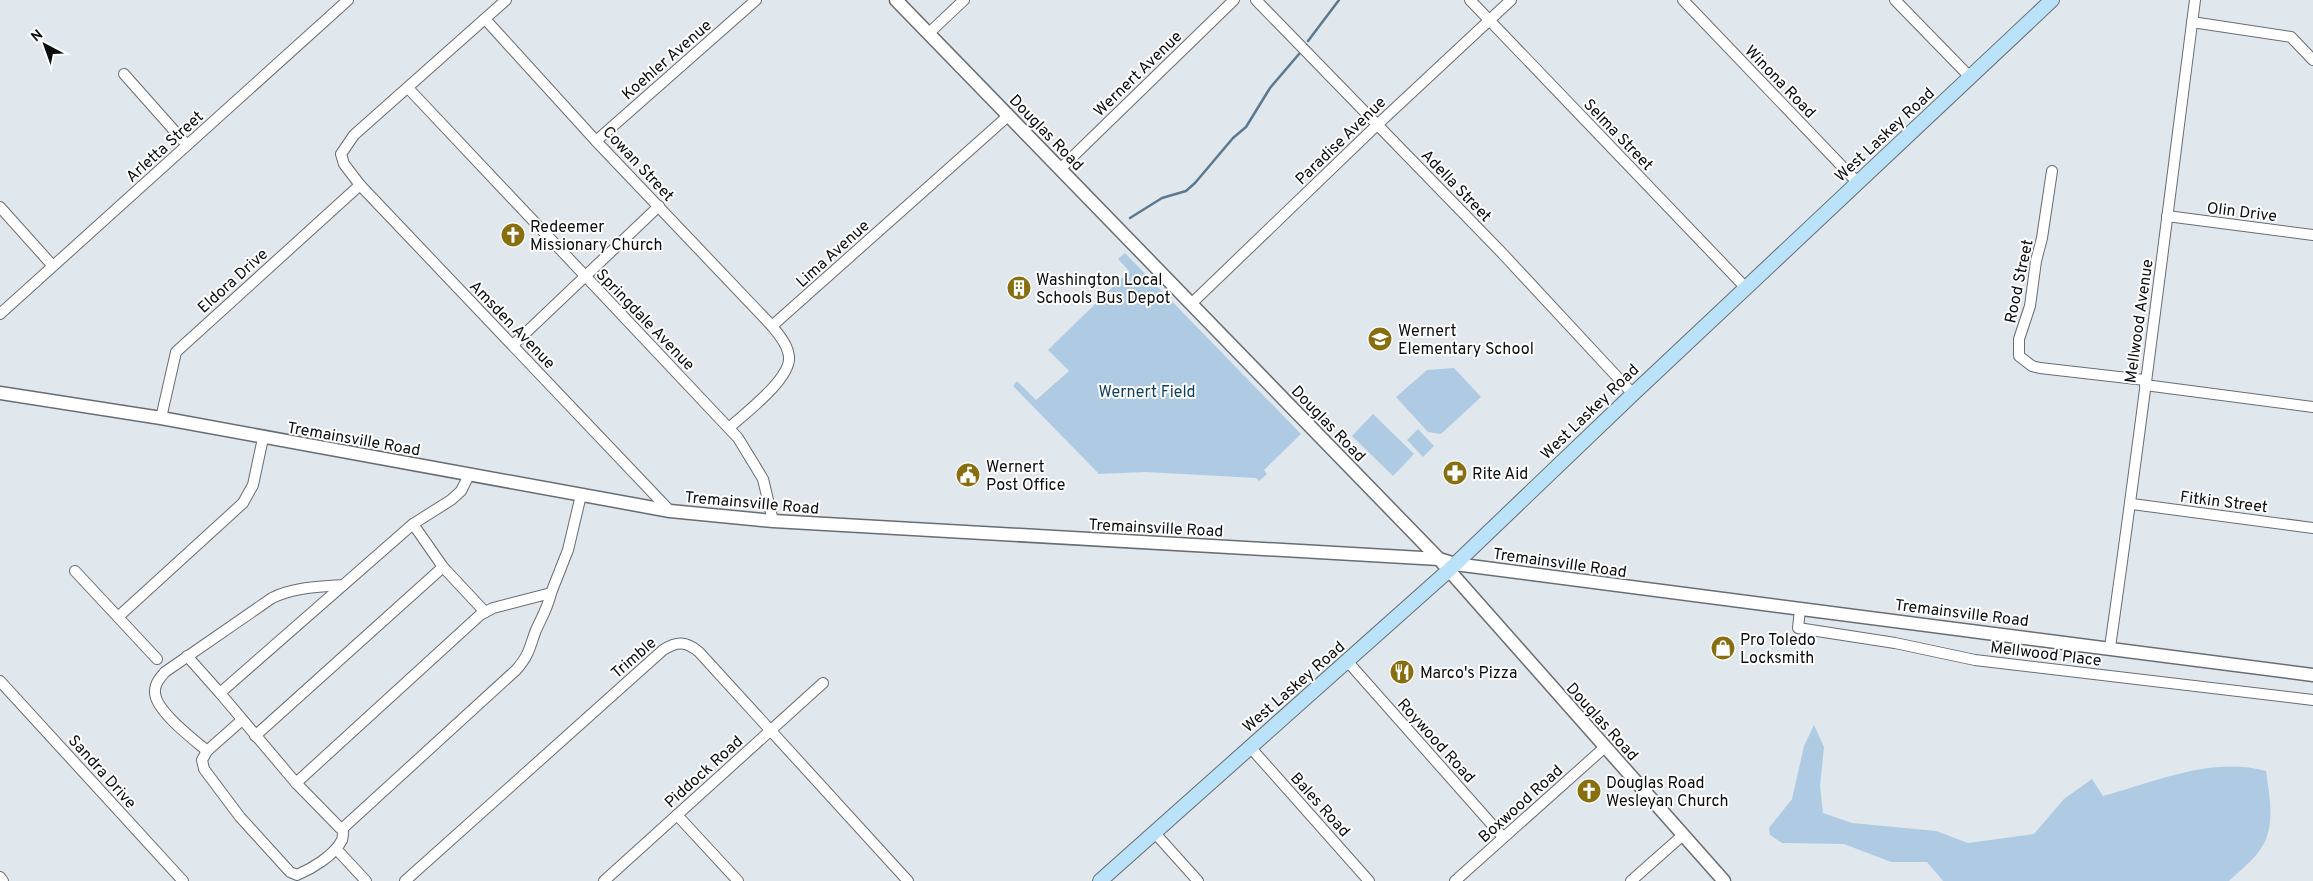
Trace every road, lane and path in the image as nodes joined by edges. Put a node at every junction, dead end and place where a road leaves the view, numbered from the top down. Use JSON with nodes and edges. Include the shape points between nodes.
{"nodes":[{"id":1,"x":348,"y":0,"type":"edge"},
{"id":2,"x":506,"y":0,"type":"edge"},
{"id":3,"x":756,"y":0,"type":"edge"},
{"id":4,"x":896,"y":0,"type":"edge"},
{"id":5,"x":964,"y":0,"type":"edge"},
{"id":6,"x":1234,"y":0,"type":"edge"},
{"id":7,"x":1256,"y":0,"type":"edge"},
{"id":8,"x":1470,"y":0,"type":"edge"},
{"id":9,"x":1511,"y":0,"type":"edge"},
{"id":10,"x":1682,"y":0,"type":"edge"},
{"id":11,"x":1895,"y":0,"type":"edge"},
{"id":12,"x":2052,"y":0,"type":"edge"},
{"id":13,"x":2195,"y":0,"type":"edge"},
{"id":14,"x":486,"y":19,"type":"junction"},
{"id":15,"x":1490,"y":20,"type":"junction"},
{"id":16,"x":2192,"y":22,"type":"junction"},
{"id":17,"x":928,"y":33,"type":"junction"},
{"id":18,"x":2313,"y":60,"type":"edge"},
{"id":19,"x":124,"y":74,"type":"dead end"},
{"id":20,"x":1970,"y":78,"type":"junction"},
{"id":21,"x":408,"y":88,"type":"junction"},
{"id":22,"x":1008,"y":116,"type":"junction"},
{"id":23,"x":1377,"y":125,"type":"junction"},
{"id":24,"x":596,"y":140,"type":"junction"},
{"id":25,"x":187,"y":145,"type":"junction"},
{"id":26,"x":1060,"y":168,"type":"junction"},
{"id":27,"x":2052,"y":171,"type":"dead end"},
{"id":28,"x":1858,"y":183,"type":"junction"},
{"id":29,"x":360,"y":185,"type":"junction"},
{"id":30,"x":659,"y":206,"type":"junction"},
{"id":31,"x":0,"y":208,"type":"edge"},
{"id":32,"x":2167,"y":216,"type":"junction"},
{"id":33,"x":2313,"y":235,"type":"edge"},
{"id":34,"x":52,"y":265,"type":"junction"},
{"id":35,"x":584,"y":276,"type":"junction"},
{"id":36,"x":1746,"y":288,"type":"junction"},
{"id":37,"x":1191,"y":304,"type":"junction"},
{"id":38,"x":0,"y":314,"type":"edge"},
{"id":39,"x":772,"y":326,"type":"junction"},
{"id":40,"x":513,"y":345,"type":"junction"},
{"id":41,"x":2145,"y":382,"type":"junction"},
{"id":42,"x":0,"y":393,"type":"edge"},
{"id":43,"x":1634,"y":394,"type":"junction"},
{"id":44,"x":2313,"y":407,"type":"edge"},
{"id":45,"x":161,"y":418,"type":"junction"},
{"id":46,"x":729,"y":428,"type":"junction"},
{"id":47,"x":263,"y":438,"type":"junction"},
{"id":48,"x":469,"y":475,"type":"junction"},
{"id":49,"x":582,"y":495,"type":"junction"},
{"id":50,"x":2132,"y":504,"type":"junction"},
{"id":51,"x":670,"y":511,"type":"junction"},
{"id":52,"x":773,"y":521,"type":"junction"},
{"id":53,"x":414,"y":524,"type":"junction"},
{"id":54,"x":2313,"y":528,"type":"edge"},
{"id":55,"x":1439,"y":559,"type":"junction"},
{"id":56,"x":444,"y":567,"type":"junction"},
{"id":57,"x":1452,"y":567,"type":"junction"},
{"id":58,"x":75,"y":571,"type":"dead end"},
{"id":59,"x":343,"y":585,"type":"junction"},
{"id":60,"x":551,"y":593,"type":"junction"},
{"id":61,"x":1800,"y":609,"type":"junction"},
{"id":62,"x":485,"y":612,"type":"junction"},
{"id":63,"x":118,"y":617,"type":"junction"},
{"id":64,"x":2110,"y":647,"type":"junction"},
{"id":65,"x":187,"y":656,"type":"junction"},
{"id":66,"x":157,"y":660,"type":"dead end"},
{"id":67,"x":1348,"y":662,"type":"junction"},
{"id":68,"x":2313,"y":675,"type":"edge"},
{"id":69,"x":0,"y":681,"type":"edge"},
{"id":70,"x":822,"y":683,"type":"dead end"},
{"id":71,"x":220,"y":693,"type":"junction"},
{"id":72,"x":2313,"y":700,"type":"edge"},
{"id":73,"x":242,"y":720,"type":"junction"},
{"id":74,"x":769,"y":732,"type":"junction"},
{"id":75,"x":255,"y":736,"type":"junction"},
{"id":76,"x":1250,"y":747,"type":"junction"},
{"id":77,"x":1605,"y":747,"type":"junction"},
{"id":78,"x":207,"y":751,"type":"junction"},
{"id":79,"x":296,"y":783,"type":"junction"},
{"id":80,"x":677,"y":815,"type":"junction"},
{"id":81,"x":343,"y":828,"type":"junction"},
{"id":82,"x":1154,"y":832,"type":"junction"},
{"id":83,"x":1683,"y":835,"type":"junction"},
{"id":84,"x":1503,"y":837,"type":"junction"},
{"id":85,"x":340,"y":852,"type":"dead end"},
{"id":86,"x":0,"y":877,"type":"edge"},
{"id":87,"x":4,"y":881,"type":"edge"},
{"id":88,"x":183,"y":881,"type":"edge"},
{"id":89,"x":366,"y":881,"type":"edge"},
{"id":90,"x":405,"y":881,"type":"edge"},
{"id":91,"x":604,"y":881,"type":"edge"},
{"id":92,"x":738,"y":881,"type":"edge"},
{"id":93,"x":908,"y":881,"type":"edge"},
{"id":94,"x":1100,"y":881,"type":"edge"},
{"id":95,"x":1198,"y":881,"type":"edge"},
{"id":96,"x":1369,"y":881,"type":"edge"},
{"id":97,"x":1455,"y":881,"type":"edge"},
{"id":98,"x":1631,"y":881,"type":"edge"},
{"id":99,"x":1724,"y":881,"type":"edge"}],
"edges":[{"from":1,"to":25,"type":"street","name":"Arletta Street"},
{"from":2,"to":14,"type":"street"},
{"from":3,"to":24,"type":"street","name":"Koehler Avenue"},
{"from":4,"to":17,"type":"street","name":"Douglas Road"},
{"from":5,"to":17,"type":"street"},
{"from":6,"to":26,"type":"street","name":"Wernert Avenue"},
{"from":7,"to":23,"type":"street","name":"Adella Street"},
{"from":8,"to":15,"type":"street","name":"Selma Street"},
{"from":9,"to":15,"type":"street","name":"Paradise Avenue"},
{"from":10,"to":28,"type":"street","name":"Winona Road"},
{"from":11,"to":20,"type":"street"},
{"from":12,"to":20,"type":"main road","name":"West Laskey Road"},
{"from":13,"to":16,"type":"street","name":"Mellwood Avenue"},
{"from":14,"to":21,"type":"street"},
{"from":14,"to":24,"type":"street","name":"Cowan Street"},
{"from":15,"to":23,"type":"street","name":"Paradise Avenue"},
{"from":15,"to":36,"type":"street","name":"Selma Street"},
{"from":16,"to":18,"type":"street","via":[[2291,37]]},
{"from":16,"to":32,"type":"street","name":"Mellwood Avenue"},
{"from":17,"to":22,"type":"street","name":"Douglas Road"},
{"from":19,"to":25,"type":"street"},
{"from":20,"to":28,"type":"main road","name":"West Laskey Road"},
{"from":21,"to":29,"type":"street","name":"Amsden Avenue","via":[[354,135],[341,154],[344,164]]},
{"from":21,"to":35,"type":"street","name":"Springdale Avenue"},
{"from":22,"to":26,"type":"street","name":"Douglas Road"},
{"from":22,"to":39,"type":"street","name":"Lima Avenue"},
{"from":23,"to":37,"type":"street","name":"Paradise Avenue"},
{"from":23,"to":43,"type":"street","name":"Adella Street"},
{"from":24,"to":30,"type":"street","name":"Cowan Street"},
{"from":25,"to":34,"type":"street","name":"Arletta Street"},
{"from":26,"to":37,"type":"street","name":"Douglas Road"},
{"from":27,"to":41,"type":"street","name":"Rood Street","via":[[2030,306],[2019,340],[2019,356],[2040,368]]},
{"from":28,"to":36,"type":"main road","name":"West Laskey Road"},
{"from":29,"to":40,"type":"street","name":"Amsden Avenue"},
{"from":29,"to":45,"type":"street","name":"Eldora Drive","via":[[176,352]]},
{"from":30,"to":35,"type":"street"},
{"from":30,"to":39,"type":"street","name":"Cowan Street"},
{"from":31,"to":34,"type":"street"},
{"from":32,"to":33,"type":"street","name":"Olin Drive"},
{"from":32,"to":41,"type":"street","name":"Mellwood Avenue"},
{"from":34,"to":38,"type":"street","name":"Arletta Street"},
{"from":35,"to":40,"type":"street"},
{"from":35,"to":46,"type":"street","name":"Springdale Avenue"},
{"from":36,"to":43,"type":"main road","name":"West Laskey Road"},
{"from":37,"to":55,"type":"street","name":"Douglas Road"},
{"from":39,"to":46,"type":"street","via":[[783,340],[789,357],[787,369],[778,382]]},
{"from":40,"to":51,"type":"street","name":"Amsden Avenue"},
{"from":41,"to":44,"type":"street","name":"Rood Street"},
{"from":41,"to":50,"type":"street","name":"Mellwood Avenue"},
{"from":42,"to":45,"type":"street","name":"Tremainsville Road"},
{"from":43,"to":57,"type":"main road","name":"West Laskey Road"},
{"from":45,"to":47,"type":"street","name":"Tremainsville Road"},
{"from":46,"to":52,"type":"street","name":"Springdale Avenue","via":[[763,479]]},
{"from":47,"to":48,"type":"street","name":"Tremainsville Road"},
{"from":47,"to":63,"type":"street","via":[[252,485],[243,503]]},
{"from":48,"to":49,"type":"street","name":"Tremainsville Road"},
{"from":48,"to":53,"type":"street","via":[[461,491],[451,500]]},
{"from":49,"to":51,"type":"street","name":"Tremainsville Road"},
{"from":49,"to":60,"type":"street","via":[[568,550]]},
{"from":50,"to":54,"type":"street","name":"Fitkin Street"},
{"from":50,"to":64,"type":"street","name":"Mellwood Avenue"},
{"from":51,"to":52,"type":"street","name":"Tremainsville Road"},
{"from":52,"to":55,"type":"street","name":"Tremainsville Road"},
{"from":53,"to":56,"type":"street"},
{"from":53,"to":59,"type":"street"},
{"from":55,"to":57,"type":"street","name":"Douglas Road"},
{"from":56,"to":62,"type":"street"},
{"from":56,"to":75,"type":"street"},
{"from":57,"to":61,"type":"street","name":"Tremainsville Road"},
{"from":57,"to":67,"type":"main road","name":"West Laskey Road"},
{"from":57,"to":77,"type":"street","name":"Douglas Road"},
{"from":58,"to":63,"type":"street"},
{"from":59,"to":65,"type":"street","via":[[282,593]]},
{"from":59,"to":71,"type":"street"},
{"from":60,"to":62,"type":"street"},
{"from":60,"to":81,"type":"street","via":[[531,650],[521,665]]},
{"from":61,"to":64,"type":"street","name":"Tremainsville Road"},
{"from":61,"to":72,"type":"street","name":"Mellwood Place","via":[[1798,628],[1975,660]]},
{"from":62,"to":79,"type":"street"},
{"from":63,"to":66,"type":"street"},
{"from":64,"to":68,"type":"street","name":"Tremainsville Road"},
{"from":65,"to":71,"type":"street"},
{"from":65,"to":78,"type":"street","via":[[157,681],[154,690],[156,700]]},
{"from":67,"to":76,"type":"main road","name":"West Laskey Road"},
{"from":67,"to":84,"type":"street","name":"Roywood Road"},
{"from":69,"to":88,"type":"street","name":"Sandra Drive"},
{"from":70,"to":74,"type":"street","name":"Piddock Road"},
{"from":71,"to":73,"type":"street"},
{"from":73,"to":75,"type":"street"},
{"from":73,"to":78,"type":"street"},
{"from":74,"to":80,"type":"street","name":"Piddock Road"},
{"from":74,"to":90,"type":"street","name":"Trimble","via":[[699,652],[683,643],[673,643]]},
{"from":74,"to":93,"type":"street","name":"Trimble"},
{"from":75,"to":79,"type":"street"},
{"from":76,"to":82,"type":"main road","name":"West Laskey Road"},
{"from":76,"to":96,"type":"street","name":"Bales Road"},
{"from":77,"to":83,"type":"street","name":"Douglas Road"},
{"from":77,"to":84,"type":"street","name":"Boxwood Road"},
{"from":78,"to":81,"type":"street","via":[[202,760],[204,769],[240,818],[290,872],[297,875],[309,870],[333,851],[342,840]]},
{"from":79,"to":81,"type":"street"},
{"from":80,"to":91,"type":"street","name":"Piddock Road"},
{"from":80,"to":92,"type":"street"},
{"from":82,"to":94,"type":"main road","name":"West Laskey Road"},
{"from":82,"to":95,"type":"street"},
{"from":83,"to":98,"type":"street"},
{"from":83,"to":99,"type":"street","name":"Douglas Road"},
{"from":84,"to":97,"type":"street","name":"Boxwood Road"},
{"from":85,"to":89,"type":"street"},
{"from":86,"to":87,"type":"street"}]}
